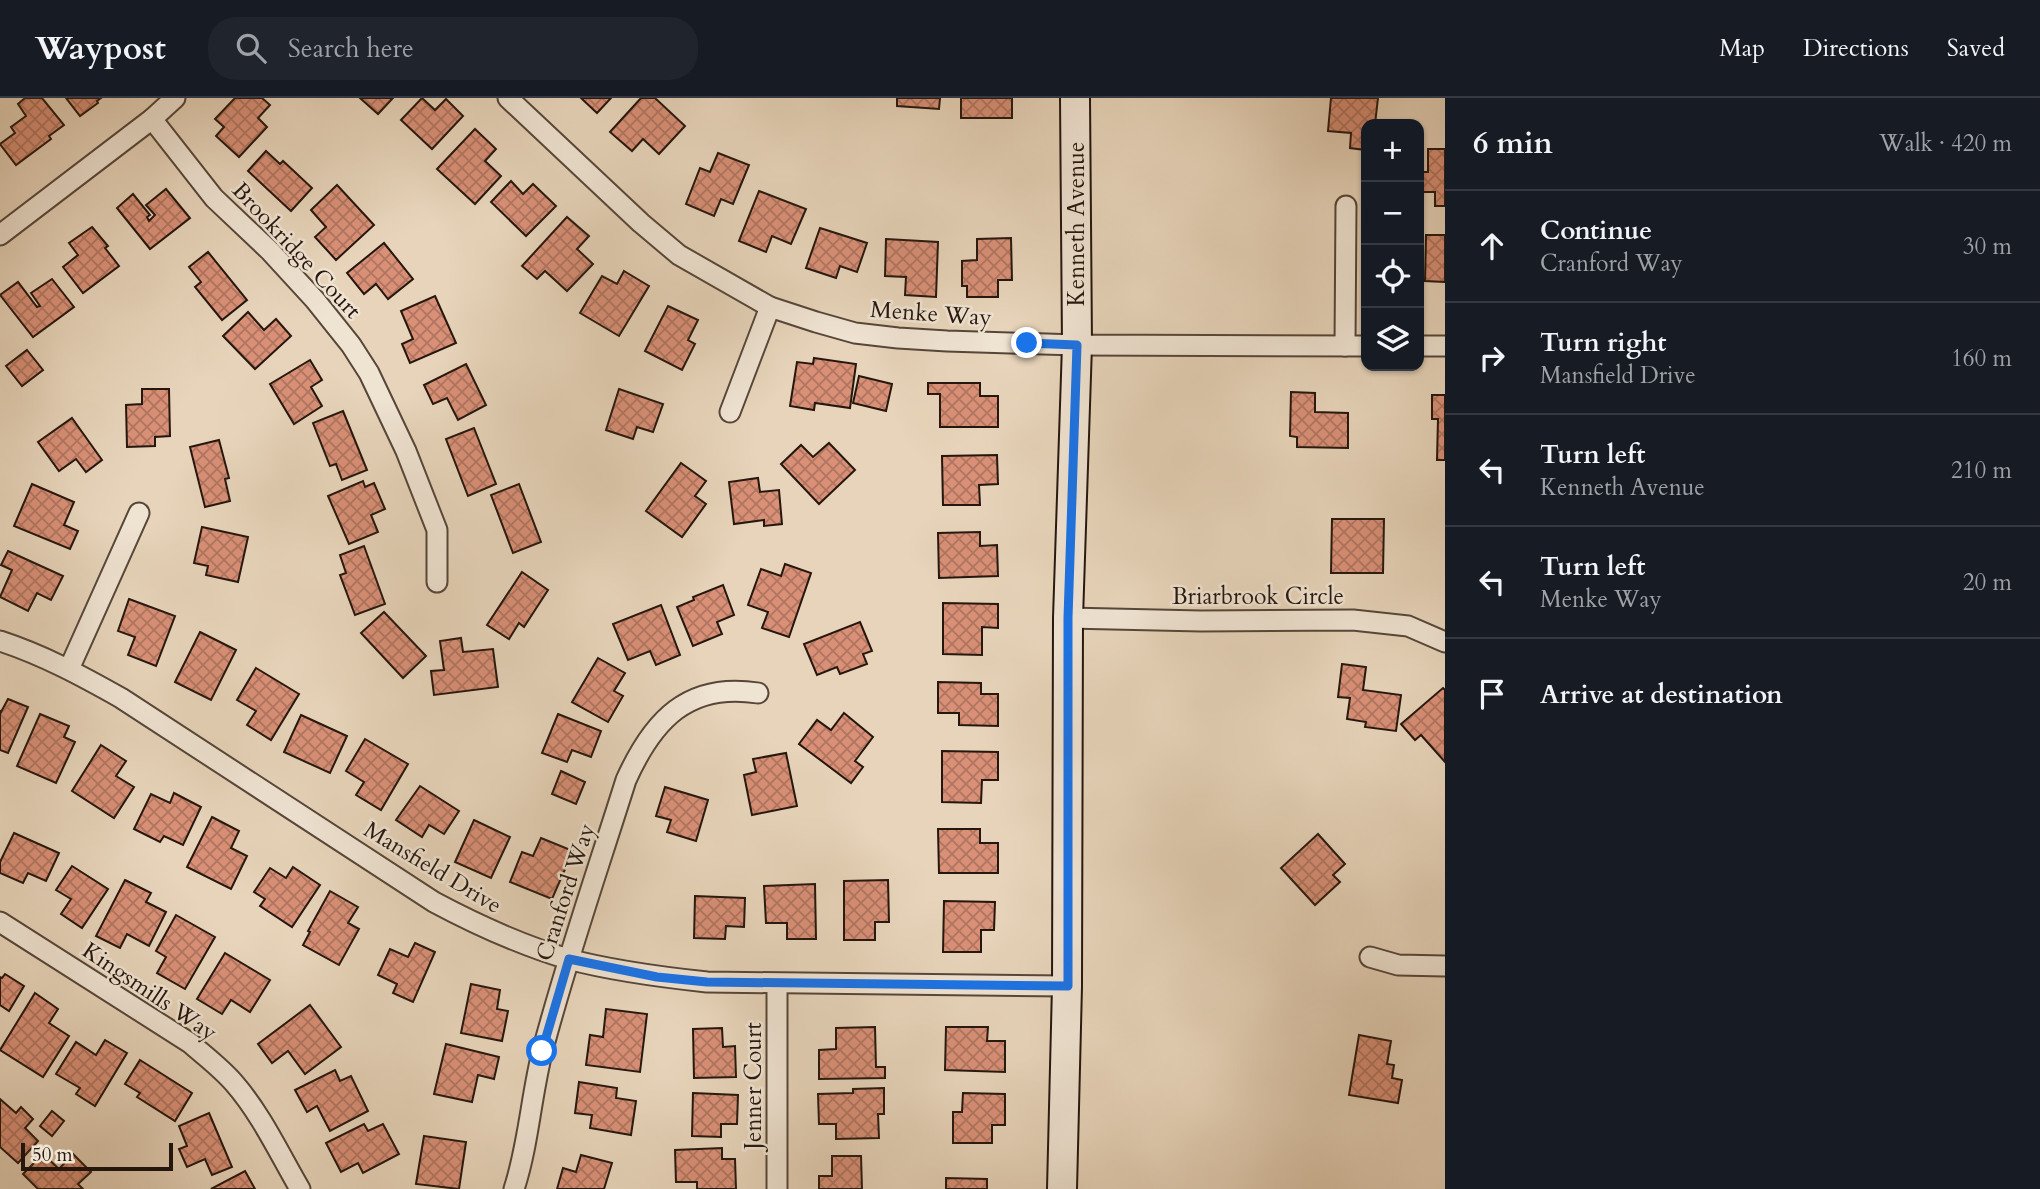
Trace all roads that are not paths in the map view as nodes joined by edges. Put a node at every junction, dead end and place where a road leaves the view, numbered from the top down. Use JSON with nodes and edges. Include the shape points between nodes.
{"nodes":[{"id":1,"x":175,"y":98,"type":"edge"},
{"id":2,"x":508,"y":98,"type":"edge"},
{"id":3,"x":1075,"y":98,"type":"edge"},
{"id":4,"x":152,"y":119,"type":"junction"},
{"id":5,"x":1346,"y":206,"type":"dead end"},
{"id":6,"x":0,"y":235,"type":"edge"},
{"id":7,"x":770,"y":307,"type":"junction"},
{"id":8,"x":1077,"y":345,"type":"junction"},
{"id":9,"x":1345,"y":346,"type":"junction"},
{"id":10,"x":1361,"y":346,"type":"edge"},
{"id":11,"x":1424,"y":346,"type":"edge"},
{"id":12,"x":1445,"y":346,"type":"edge"},
{"id":13,"x":730,"y":412,"type":"dead end"},
{"id":14,"x":139,"y":513,"type":"dead end"},
{"id":15,"x":438,"y":582,"type":"dead end"},
{"id":16,"x":1068,"y":618,"type":"junction"},
{"id":17,"x":0,"y":641,"type":"edge"},
{"id":18,"x":1445,"y":642,"type":"edge"},
{"id":19,"x":69,"y":668,"type":"junction"},
{"id":20,"x":758,"y":693,"type":"dead end"},
{"id":21,"x":0,"y":922,"type":"edge"},
{"id":22,"x":1370,"y":957,"type":"dead end"},
{"id":23,"x":569,"y":959,"type":"junction"},
{"id":24,"x":1445,"y":966,"type":"edge"},
{"id":25,"x":777,"y":984,"type":"junction"},
{"id":26,"x":1068,"y":986,"type":"junction"},
{"id":27,"x":300,"y":1189,"type":"edge"},
{"id":28,"x":514,"y":1189,"type":"edge"},
{"id":29,"x":777,"y":1189,"type":"edge"},
{"id":30,"x":1062,"y":1189,"type":"edge"}],
"edges":[{"from":1,"to":4,"type":"street"},
{"from":2,"to":7,"type":"street","name":"Menke Way","via":[[679,255]]},
{"from":3,"to":8,"type":"main road","name":"Kenneth Avenue"},
{"from":4,"to":6,"type":"street"},
{"from":4,"to":15,"type":"street","name":"Brookridge Court","via":[[214,198],[315,300],[369,373],[437,530]]},
{"from":5,"to":9,"type":"street"},
{"from":7,"to":8,"type":"street","name":"Menke Way","via":[[855,332],[898,338]]},
{"from":7,"to":13,"type":"street"},
{"from":8,"to":9,"type":"street","name":"Menke Way"},
{"from":8,"to":16,"type":"main road","name":"Kenneth Avenue"},
{"from":9,"to":10,"type":"street","name":"Menke Way"},
{"from":11,"to":12,"type":"street"},
{"from":14,"to":19,"type":"street"},
{"from":16,"to":18,"type":"street","name":"Briarbrook Circle","via":[[1353,620],[1408,626]]},
{"from":16,"to":26,"type":"main road","name":"Kenneth Avenue"},
{"from":17,"to":19,"type":"street","name":"Mansfield Drive"},
{"from":19,"to":23,"type":"street","name":"Mansfield Drive","via":[[434,902],[509,939]]},
{"from":20,"to":23,"type":"street","name":"Cranford Way","via":[[727,691],[697,697],[671,713],[643,745],[626,780]]},
{"from":21,"to":27,"type":"street","name":"Kingsmills Way","via":[[213,1062],[254,1110]]},
{"from":22,"to":24,"type":"street","via":[[1398,965]]},
{"from":23,"to":25,"type":"street","name":"Mansfield Drive","via":[[657,977]]},
{"from":23,"to":28,"type":"street","name":"Cranford Way","via":[[542,1051]]},
{"from":25,"to":26,"type":"street","name":"Mansfield Drive"},
{"from":25,"to":29,"type":"street","name":"Jenner Court"},
{"from":26,"to":30,"type":"main road","name":"Kenneth Avenue"}]}
